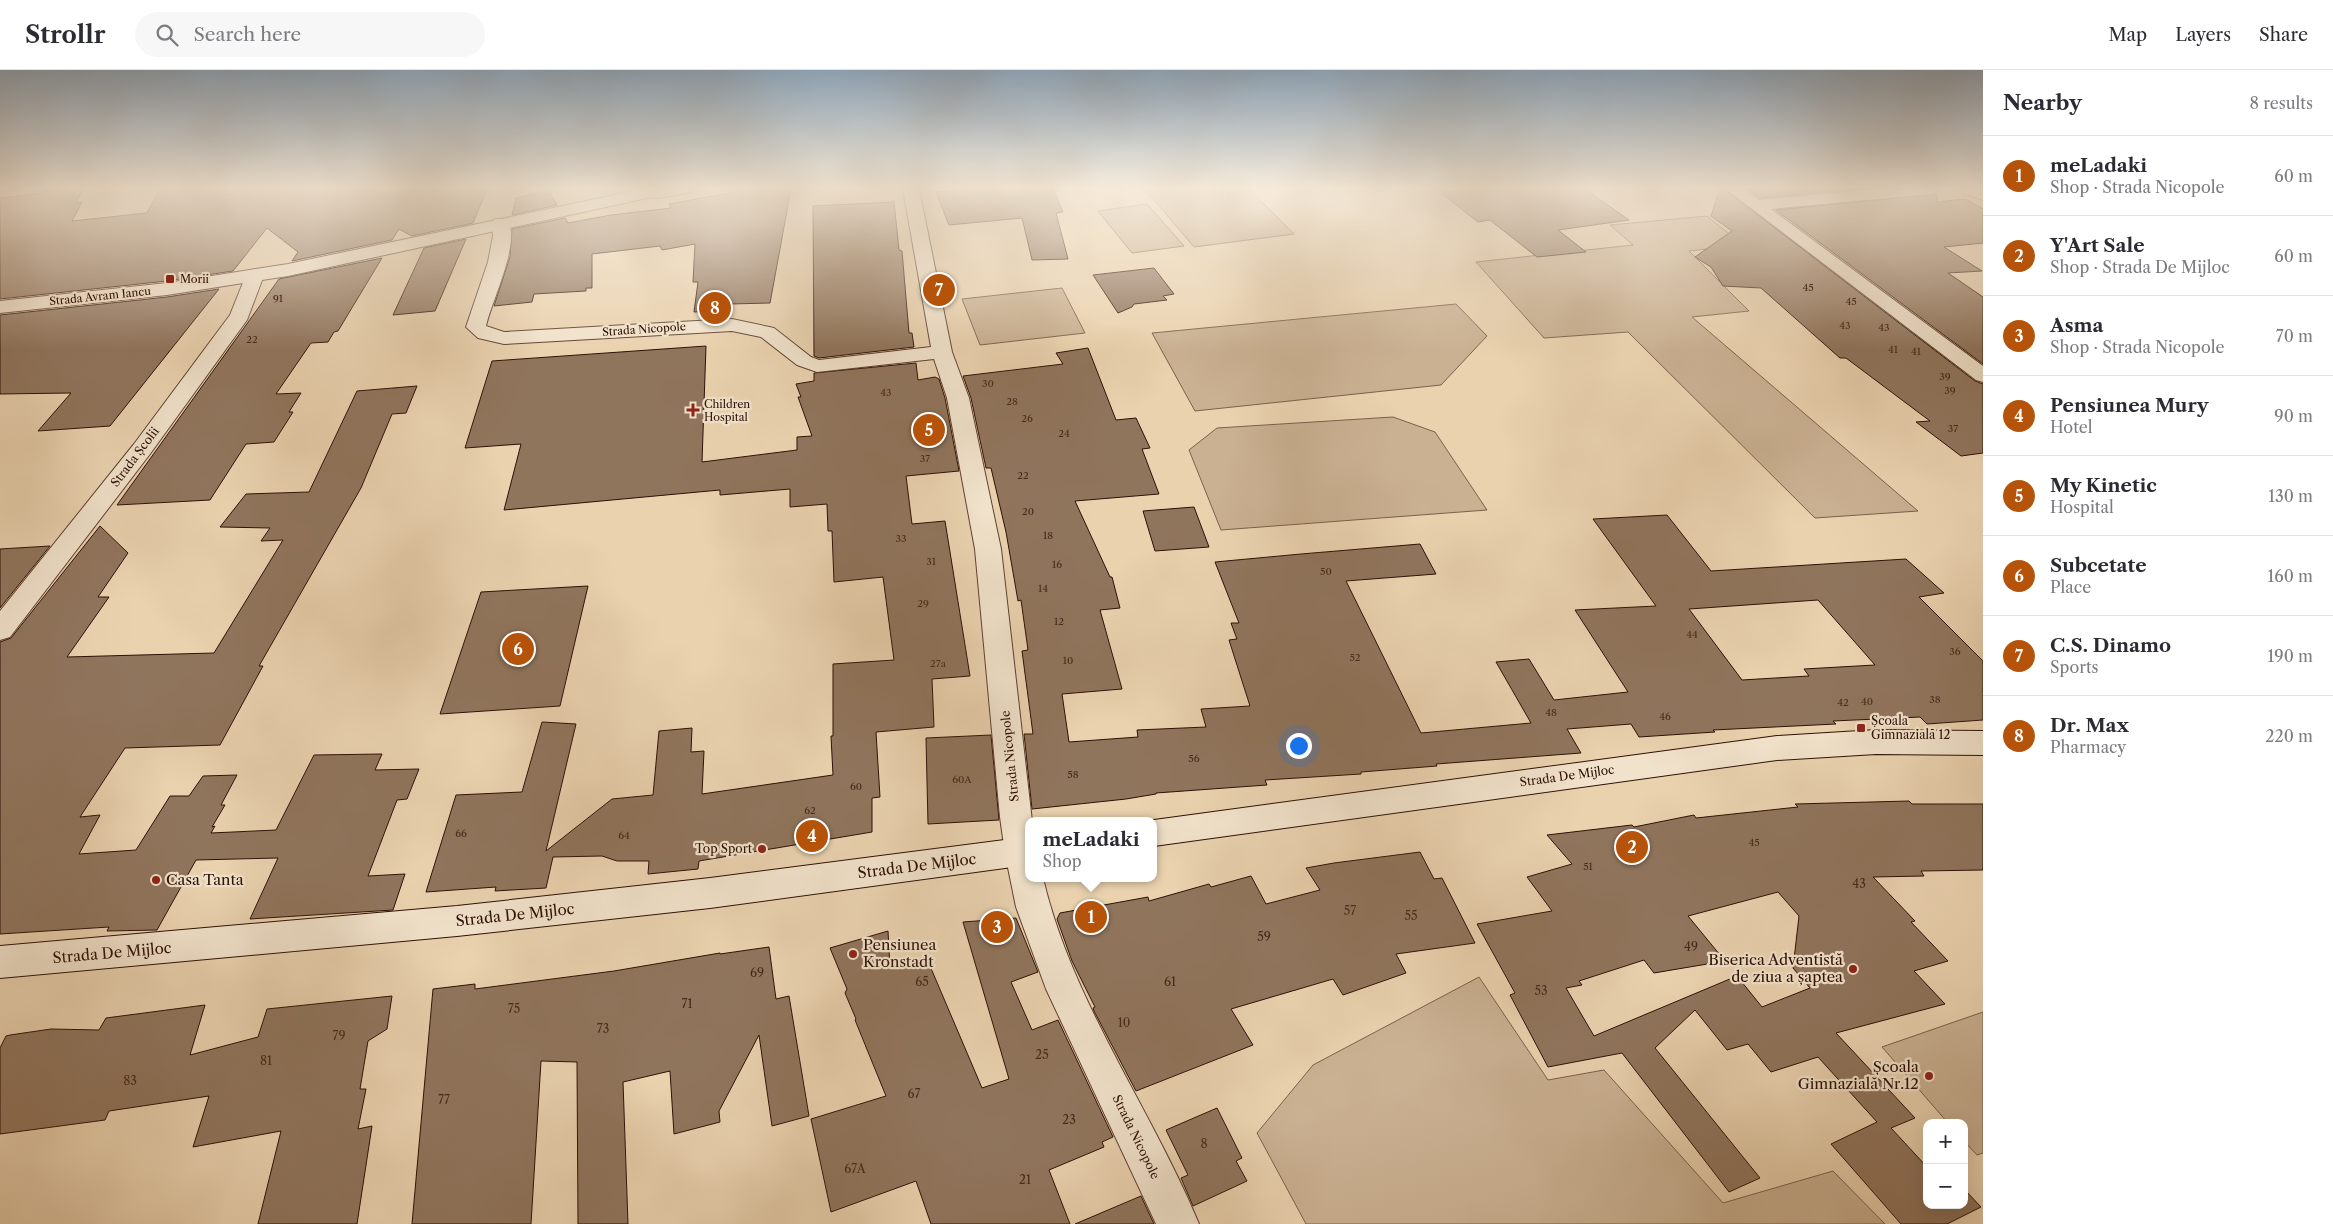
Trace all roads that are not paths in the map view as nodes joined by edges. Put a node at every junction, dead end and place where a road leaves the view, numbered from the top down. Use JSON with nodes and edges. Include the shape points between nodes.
{"nodes":[{"id":1,"x":406,"y":243,"type":"edge"},
{"id":2,"x":503,"y":243,"type":"edge"},
{"id":3,"x":921,"y":243,"type":"edge"},
{"id":4,"x":1807,"y":243,"type":"edge"},
{"id":5,"x":255,"y":275,"type":"junction"},
{"id":6,"x":0,"y":307,"type":"edge"},
{"id":7,"x":942,"y":352,"type":"junction"},
{"id":8,"x":1980,"y":372,"type":"edge"},
{"id":9,"x":0,"y":630,"type":"edge"},
{"id":10,"x":1983,"y":743,"type":"edge"},
{"id":11,"x":1157,"y":832,"type":"edge"},
{"id":12,"x":1025,"y":852,"type":"edge"},
{"id":13,"x":1029,"y":882,"type":"edge"},
{"id":14,"x":0,"y":962,"type":"edge"},
{"id":15,"x":1178,"y":1224,"type":"edge"}],
"edges":[{"from":1,"to":5,"type":"street","name":"Strada Avram Iancu"},
{"from":2,"to":7,"type":"street","name":"Strada Nicopole","via":[[476,327],[491,336],[504,338],[732,325],[767,332],[804,361],[817,366]]},
{"from":3,"to":7,"type":"street","name":"Strada Nicopole"},
{"from":4,"to":8,"type":"street"},
{"from":5,"to":6,"type":"street","name":"Strada Avram Iancu","via":[[167,289]]},
{"from":5,"to":9,"type":"street","name":"Strada Școlii","via":[[240,316],[142,449]]},
{"from":7,"to":12,"type":"street","name":"Strada Nicopole","via":[[958,398],[988,549]]},
{"from":10,"to":11,"type":"street","name":"Strada De Mijloc","via":[[1876,742],[1777,748]]},
{"from":12,"to":14,"type":"street","name":"Strada De Mijloc","via":[[457,922]]},
{"from":13,"to":15,"type":"street","name":"Strada Nicopole","via":[[1033,906],[1064,989]]}]}
